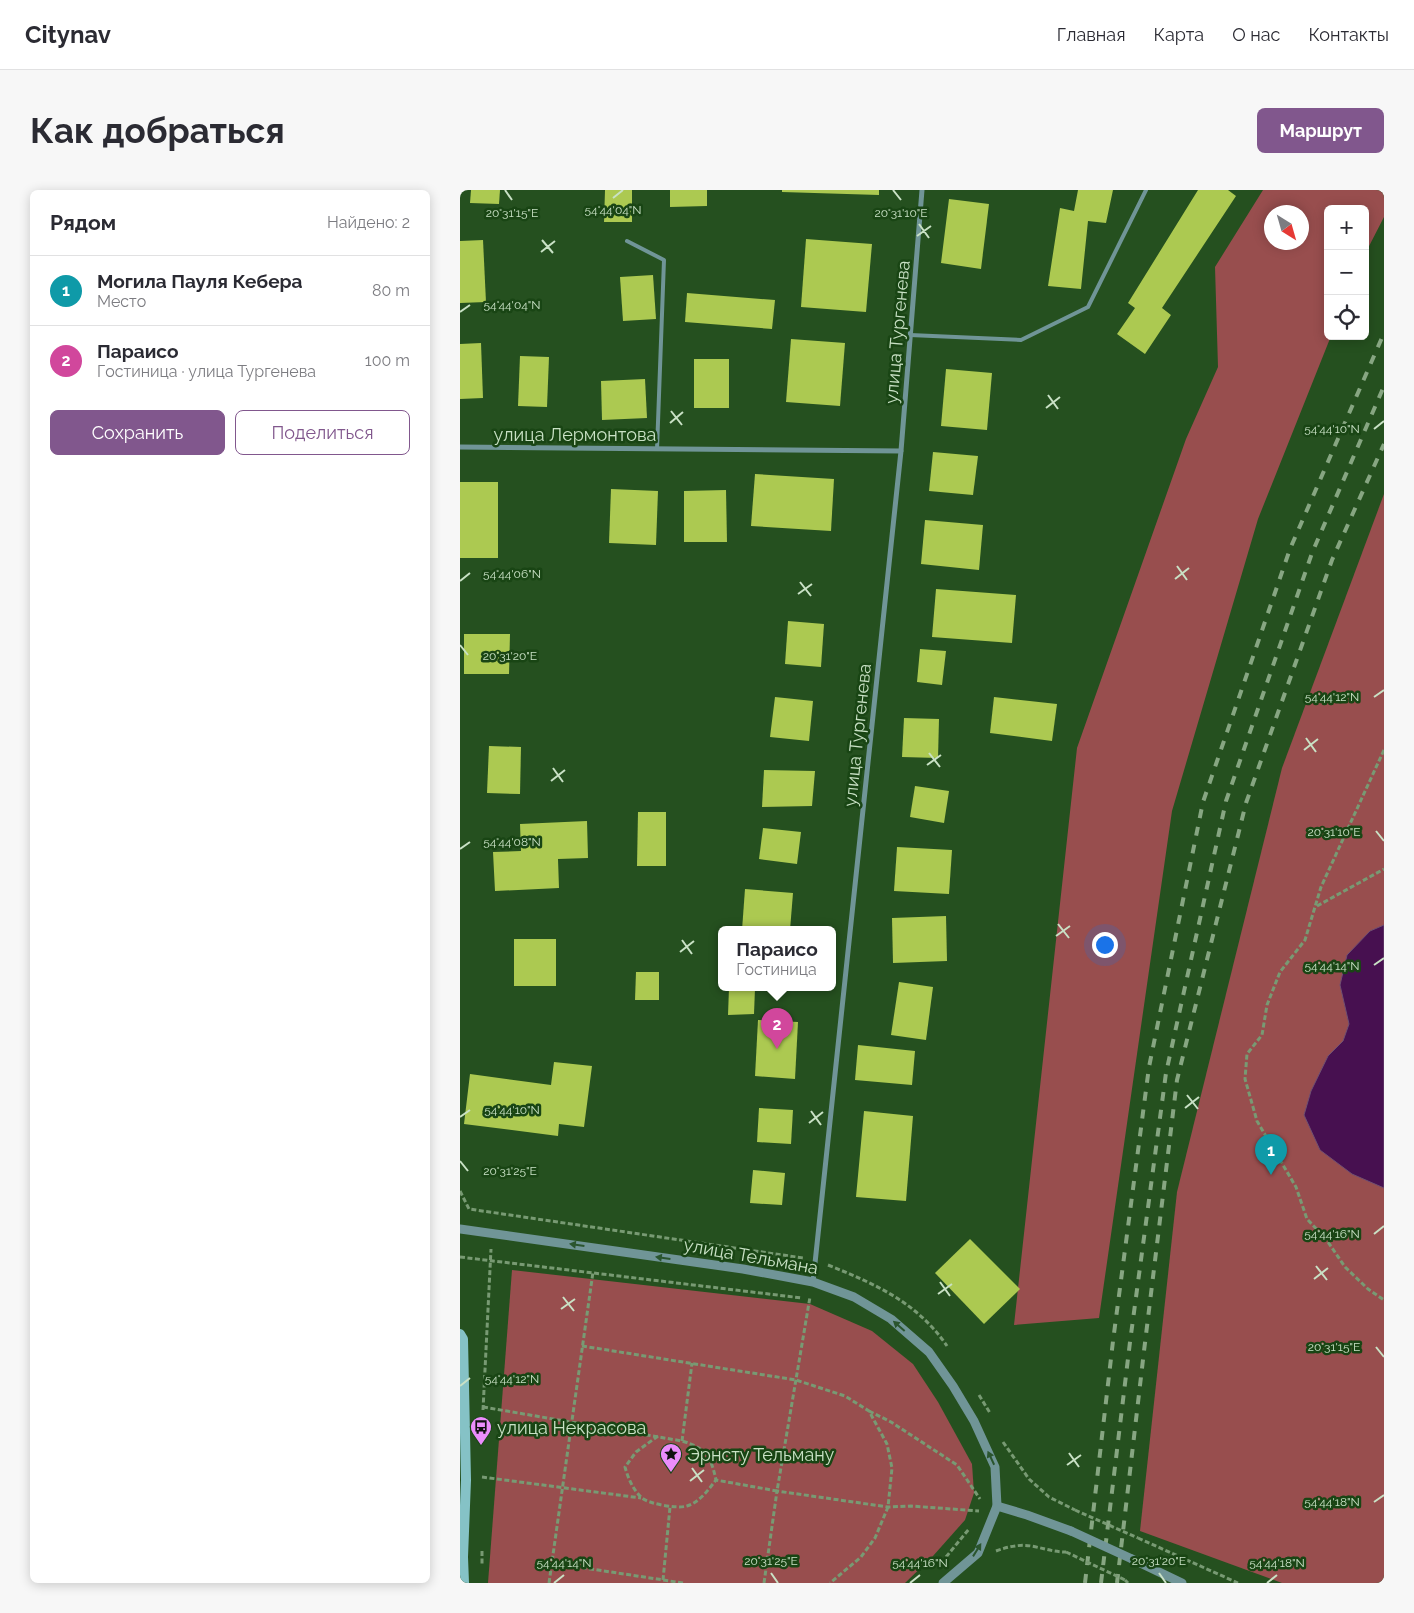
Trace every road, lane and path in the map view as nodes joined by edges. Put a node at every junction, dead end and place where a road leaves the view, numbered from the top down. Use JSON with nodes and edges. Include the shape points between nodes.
{"nodes":[{"id":1,"x":922,"y":190,"type":"edge"},
{"id":2,"x":1146,"y":190,"type":"edge"},
{"id":3,"x":627,"y":241,"type":"dead end"},
{"id":4,"x":910,"y":335,"type":"junction"},
{"id":5,"x":460,"y":447,"type":"edge"},
{"id":6,"x":657,"y":449,"type":"junction"},
{"id":7,"x":900,"y":451,"type":"junction"},
{"id":8,"x":1384,"y":750,"type":"edge"},
{"id":9,"x":1384,"y":869,"type":"edge"},
{"id":10,"x":1316,"y":906,"type":"junction"},
{"id":11,"x":460,"y":1192,"type":"edge"},
{"id":12,"x":495,"y":1212,"type":"junction"},
{"id":13,"x":460,"y":1229,"type":"edge"},
{"id":14,"x":492,"y":1233,"type":"junction"},
{"id":15,"x":460,"y":1257,"type":"edge"},
{"id":16,"x":491,"y":1260,"type":"junction"},
{"id":17,"x":816,"y":1260,"type":"junction"},
{"id":18,"x":593,"y":1272,"type":"junction"},
{"id":19,"x":813,"y":1282,"type":"junction"},
{"id":20,"x":810,"y":1299,"type":"junction"},
{"id":21,"x":1384,"y":1300,"type":"edge"},
{"id":22,"x":816,"y":1301,"type":"dead end"},
{"id":23,"x":460,"y":1334,"type":"edge"},
{"id":24,"x":582,"y":1346,"type":"junction"},
{"id":25,"x":948,"y":1348,"type":"dead end"},
{"id":26,"x":692,"y":1364,"type":"junction"},
{"id":27,"x":796,"y":1380,"type":"junction"},
{"id":28,"x":977,"y":1391,"type":"dead end"},
{"id":29,"x":483,"y":1407,"type":"junction"},
{"id":30,"x":869,"y":1412,"type":"junction"},
{"id":31,"x":483,"y":1416,"type":"dead end"},
{"id":32,"x":994,"y":1421,"type":"dead end"},
{"id":33,"x":572,"y":1422,"type":"junction"},
{"id":34,"x":658,"y":1436,"type":"junction"},
{"id":35,"x":1001,"y":1436,"type":"dead end"},
{"id":36,"x":682,"y":1441,"type":"junction"},
{"id":37,"x":482,"y":1469,"type":"dead end"},
{"id":38,"x":482,"y":1476,"type":"junction"},
{"id":39,"x":716,"y":1480,"type":"junction"},
{"id":40,"x":482,"y":1486,"type":"dead end"},
{"id":41,"x":562,"y":1487,"type":"junction"},
{"id":42,"x":777,"y":1491,"type":"junction"},
{"id":43,"x":981,"y":1492,"type":"dead end"},
{"id":44,"x":641,"y":1498,"type":"junction"},
{"id":45,"x":981,"y":1501,"type":"junction"},
{"id":46,"x":888,"y":1506,"type":"junction"},
{"id":47,"x":997,"y":1506,"type":"junction"},
{"id":48,"x":670,"y":1507,"type":"junction"},
{"id":49,"x":979,"y":1511,"type":"junction"},
{"id":50,"x":977,"y":1518,"type":"dead end"},
{"id":51,"x":972,"y":1525,"type":"dead end"},
{"id":52,"x":482,"y":1544,"type":"dead end"},
{"id":53,"x":989,"y":1554,"type":"dead end"},
{"id":54,"x":552,"y":1562,"type":"junction"},
{"id":55,"x":941,"y":1563,"type":"dead end"},
{"id":56,"x":482,"y":1573,"type":"dead end"},
{"id":57,"x":663,"y":1580,"type":"junction"},
{"id":58,"x":1127,"y":1582,"type":"edge"},
{"id":59,"x":464,"y":1583,"type":"edge"},
{"id":60,"x":549,"y":1583,"type":"edge"},
{"id":61,"x":683,"y":1583,"type":"edge"},
{"id":62,"x":764,"y":1583,"type":"edge"},
{"id":63,"x":830,"y":1583,"type":"edge"},
{"id":64,"x":943,"y":1583,"type":"edge"},
{"id":65,"x":1182,"y":1583,"type":"edge"},
{"id":66,"x":1238,"y":1583,"type":"edge"}],
"edges":[{"from":1,"to":4,"type":"street","name":"улица Тургенева"},
{"from":2,"to":4,"type":"lane","via":[[1088,307],[1022,340]]},
{"from":3,"to":6,"type":"lane","via":[[664,260]]},
{"from":4,"to":7,"type":"street","name":"улица Тургенева"},
{"from":5,"to":6,"type":"street","name":"улица Лермонтова"},
{"from":6,"to":7,"type":"street","name":"улица Лермонтова"},
{"from":7,"to":17,"type":"street","name":"улица Тургенева"},
{"from":8,"to":10,"type":"path","via":[[1321,886]]},
{"from":9,"to":10,"type":"path"},
{"from":10,"to":21,"type":"path","via":[[1305,940],[1280,972],[1266,1005],[1262,1035],[1247,1054],[1245,1079],[1257,1121],[1296,1187],[1308,1219],[1345,1266]]},
{"from":11,"to":12,"type":"path","via":[[469,1209]]},
{"from":12,"to":14,"type":"path"},
{"from":12,"to":17,"type":"path"},
{"from":13,"to":14,"type":"street","name":"улица Тельмана"},
{"from":14,"to":16,"type":"path"},
{"from":19,"to":14,"type":"street","name":"улица Тельмана","one_way":true},
{"from":15,"to":16,"type":"path"},
{"from":16,"to":18,"type":"path"},
{"from":16,"to":29,"type":"path"},
{"from":17,"to":19,"type":"street","name":"улица Тургенева"},
{"from":17,"to":25,"type":"path","via":[[886,1290],[917,1312]]},
{"from":18,"to":20,"type":"path"},
{"from":18,"to":24,"type":"path"},
{"from":19,"to":20,"type":"path"},
{"from":47,"to":19,"type":"street","name":"улица Тельмана","one_way":true,"via":[[995,1467],[974,1421],[929,1352],[891,1319],[854,1297]]},
{"from":20,"to":22,"type":"path"},
{"from":20,"to":27,"type":"path"},
{"from":23,"to":59,"type":"main road","via":[[463,1339],[466,1480]]},
{"from":24,"to":26,"type":"path"},
{"from":24,"to":33,"type":"path"},
{"from":26,"to":27,"type":"path"},
{"from":26,"to":36,"type":"path"},
{"from":27,"to":30,"type":"path","via":[[845,1396]]},
{"from":27,"to":42,"type":"path"},
{"from":28,"to":32,"type":"path"},
{"from":29,"to":31,"type":"path"},
{"from":29,"to":33,"type":"path"},
{"from":30,"to":45,"type":"path","via":[[891,1422],[957,1465]]},
{"from":30,"to":46,"type":"path","via":[[887,1444],[892,1468]]},
{"from":33,"to":34,"type":"path"},
{"from":33,"to":41,"type":"path"},
{"from":34,"to":36,"type":"path"},
{"from":34,"to":44,"type":"path","via":[[636,1452],[625,1467]]},
{"from":35,"to":66,"type":"path","bridge":true,"via":[[1029,1479],[1049,1497]]},
{"from":36,"to":39,"type":"path","via":[[696,1445],[707,1454]]},
{"from":37,"to":38,"type":"path"},
{"from":38,"to":40,"type":"path"},
{"from":38,"to":41,"type":"path"},
{"from":39,"to":42,"type":"path"},
{"from":39,"to":48,"type":"path","via":[[704,1495],[688,1506]]},
{"from":41,"to":44,"type":"path"},
{"from":41,"to":54,"type":"path"},
{"from":42,"to":46,"type":"path"},
{"from":42,"to":62,"type":"path"},
{"from":43,"to":45,"type":"path"},
{"from":44,"to":48,"type":"path"},
{"from":45,"to":49,"type":"path"},
{"from":46,"to":49,"type":"path"},
{"from":46,"to":63,"type":"path","via":[[875,1538],[861,1557]]},
{"from":64,"to":47,"type":"street","name":"улица Тельмана","one_way":true,"via":[[978,1553]]},
{"from":47,"to":65,"type":"street","bridge":true,"via":[[1071,1531]]},
{"from":48,"to":57,"type":"path"},
{"from":49,"to":50,"type":"path"},
{"from":51,"to":55,"type":"path"},
{"from":52,"to":56,"type":"path"},
{"from":53,"to":58,"type":"path","bridge":true,"via":[[1007,1547],[1029,1545],[1066,1552]]},
{"from":54,"to":57,"type":"path"},
{"from":54,"to":60,"type":"path"},
{"from":57,"to":61,"type":"path"}]}
